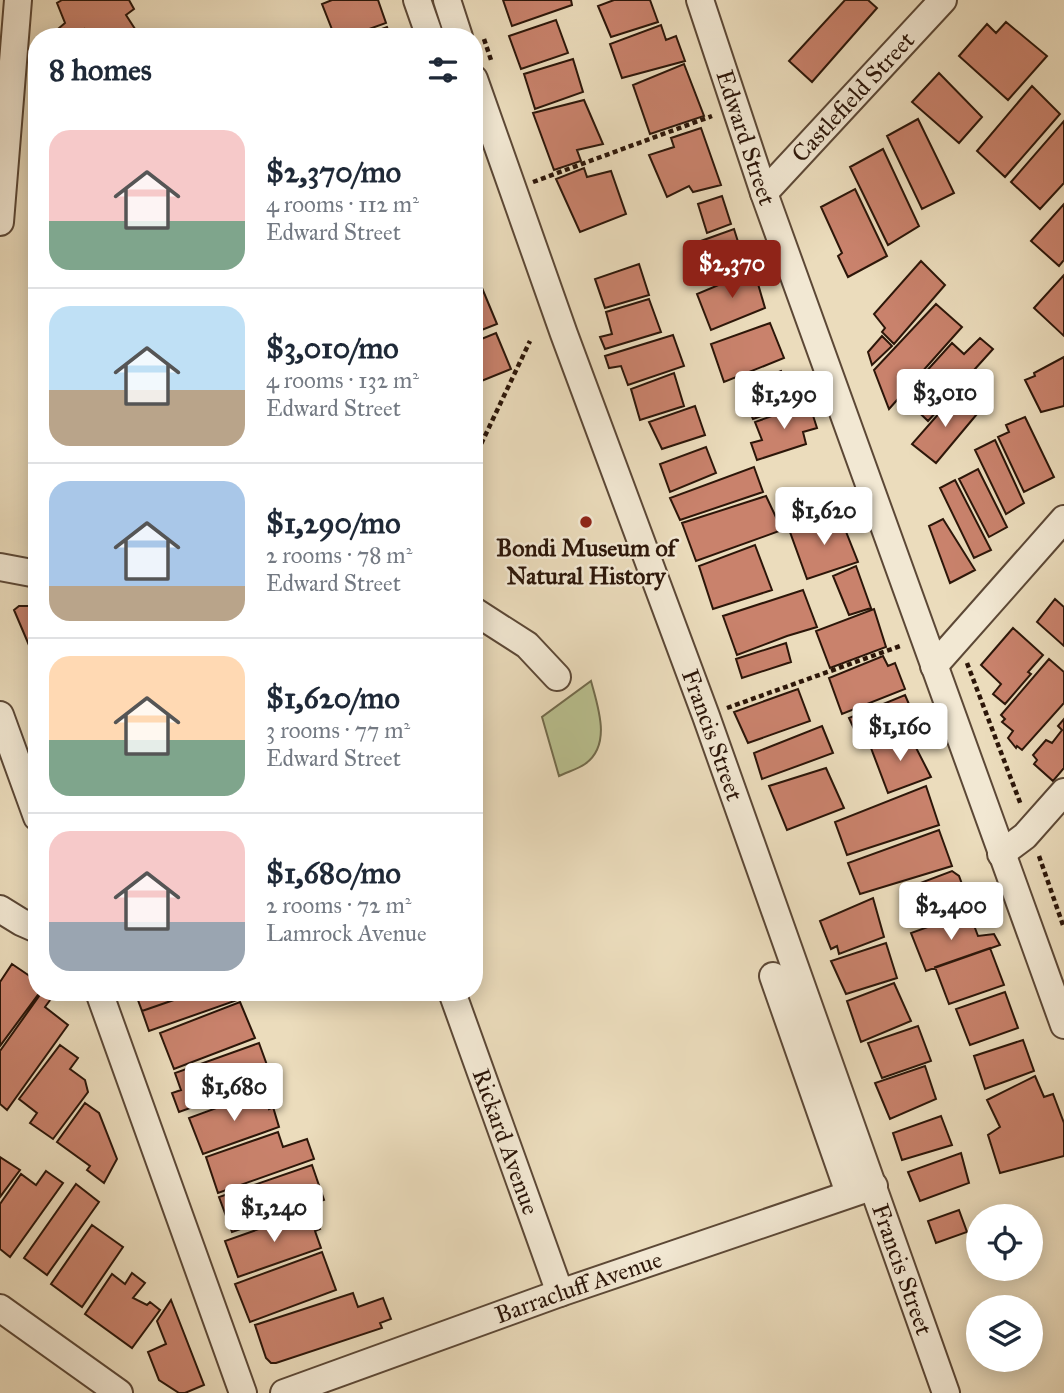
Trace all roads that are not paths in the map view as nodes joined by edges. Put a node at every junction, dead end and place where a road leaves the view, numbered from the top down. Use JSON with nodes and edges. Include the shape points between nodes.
{"nodes":[{"id":1,"x":19,"y":0,"type":"edge"},
{"id":2,"x":417,"y":0,"type":"edge"},
{"id":3,"x":447,"y":0,"type":"edge"},
{"id":4,"x":700,"y":0,"type":"edge"},
{"id":5,"x":943,"y":0,"type":"edge"},
{"id":6,"x":427,"y":28,"type":"edge"},
{"id":7,"x":456,"y":28,"type":"edge"},
{"id":8,"x":483,"y":104,"type":"edge"},
{"id":9,"x":764,"y":193,"type":"junction"},
{"id":10,"x":0,"y":222,"type":"edge"},
{"id":11,"x":1064,"y":519,"type":"edge"},
{"id":12,"x":0,"y":567,"type":"edge"},
{"id":13,"x":28,"y":572,"type":"edge"},
{"id":14,"x":483,"y":617,"type":"edge"},
{"id":15,"x":934,"y":666,"type":"junction"},
{"id":16,"x":557,"y":677,"type":"dead end"},
{"id":17,"x":0,"y":715,"type":"edge"},
{"id":18,"x":28,"y":792,"type":"edge"},
{"id":19,"x":1064,"y":792,"type":"edge"},
{"id":20,"x":1001,"y":854,"type":"junction"},
{"id":21,"x":0,"y":909,"type":"edge"},
{"id":22,"x":28,"y":925,"type":"edge"},
{"id":23,"x":773,"y":976,"type":"dead end"},
{"id":24,"x":102,"y":1001,"type":"edge"},
{"id":25,"x":455,"y":1001,"type":"edge"},
{"id":26,"x":1064,"y":1025,"type":"edge"},
{"id":27,"x":861,"y":1190,"type":"junction"},
{"id":28,"x":561,"y":1293,"type":"junction"},
{"id":29,"x":0,"y":1308,"type":"edge"},
{"id":30,"x":119,"y":1393,"type":"edge"},
{"id":31,"x":243,"y":1393,"type":"edge"},
{"id":32,"x":284,"y":1393,"type":"edge"},
{"id":33,"x":946,"y":1393,"type":"edge"}],
"edges":[{"from":1,"to":10,"type":"street"},
{"from":2,"to":6,"type":"street"},
{"from":3,"to":7,"type":"street"},
{"from":4,"to":9,"type":"street","name":"Edward Street"},
{"from":5,"to":9,"type":"street","name":"Castlefield Street"},
{"from":8,"to":27,"type":"street","name":"Francis Street","via":[[706,716]]},
{"from":9,"to":15,"type":"street","name":"Edward Street"},
{"from":11,"to":15,"type":"street"},
{"from":12,"to":13,"type":"street"},
{"from":14,"to":16,"type":"street","via":[[527,645]]},
{"from":15,"to":20,"type":"street","name":"Edward Street"},
{"from":17,"to":18,"type":"street"},
{"from":19,"to":20,"type":"street","via":[[1030,831]]},
{"from":20,"to":26,"type":"street","name":"Edward Street"},
{"from":21,"to":22,"type":"street"},
{"from":23,"to":27,"type":"street","name":"Francis Street"},
{"from":24,"to":31,"type":"street"},
{"from":25,"to":28,"type":"street","name":"Rickard Avenue"},
{"from":27,"to":28,"type":"street","name":"Barracluff Avenue"},
{"from":27,"to":33,"type":"street","name":"Francis Street"},
{"from":28,"to":32,"type":"street","name":"Barracluff Avenue"},
{"from":29,"to":30,"type":"street"}]}
